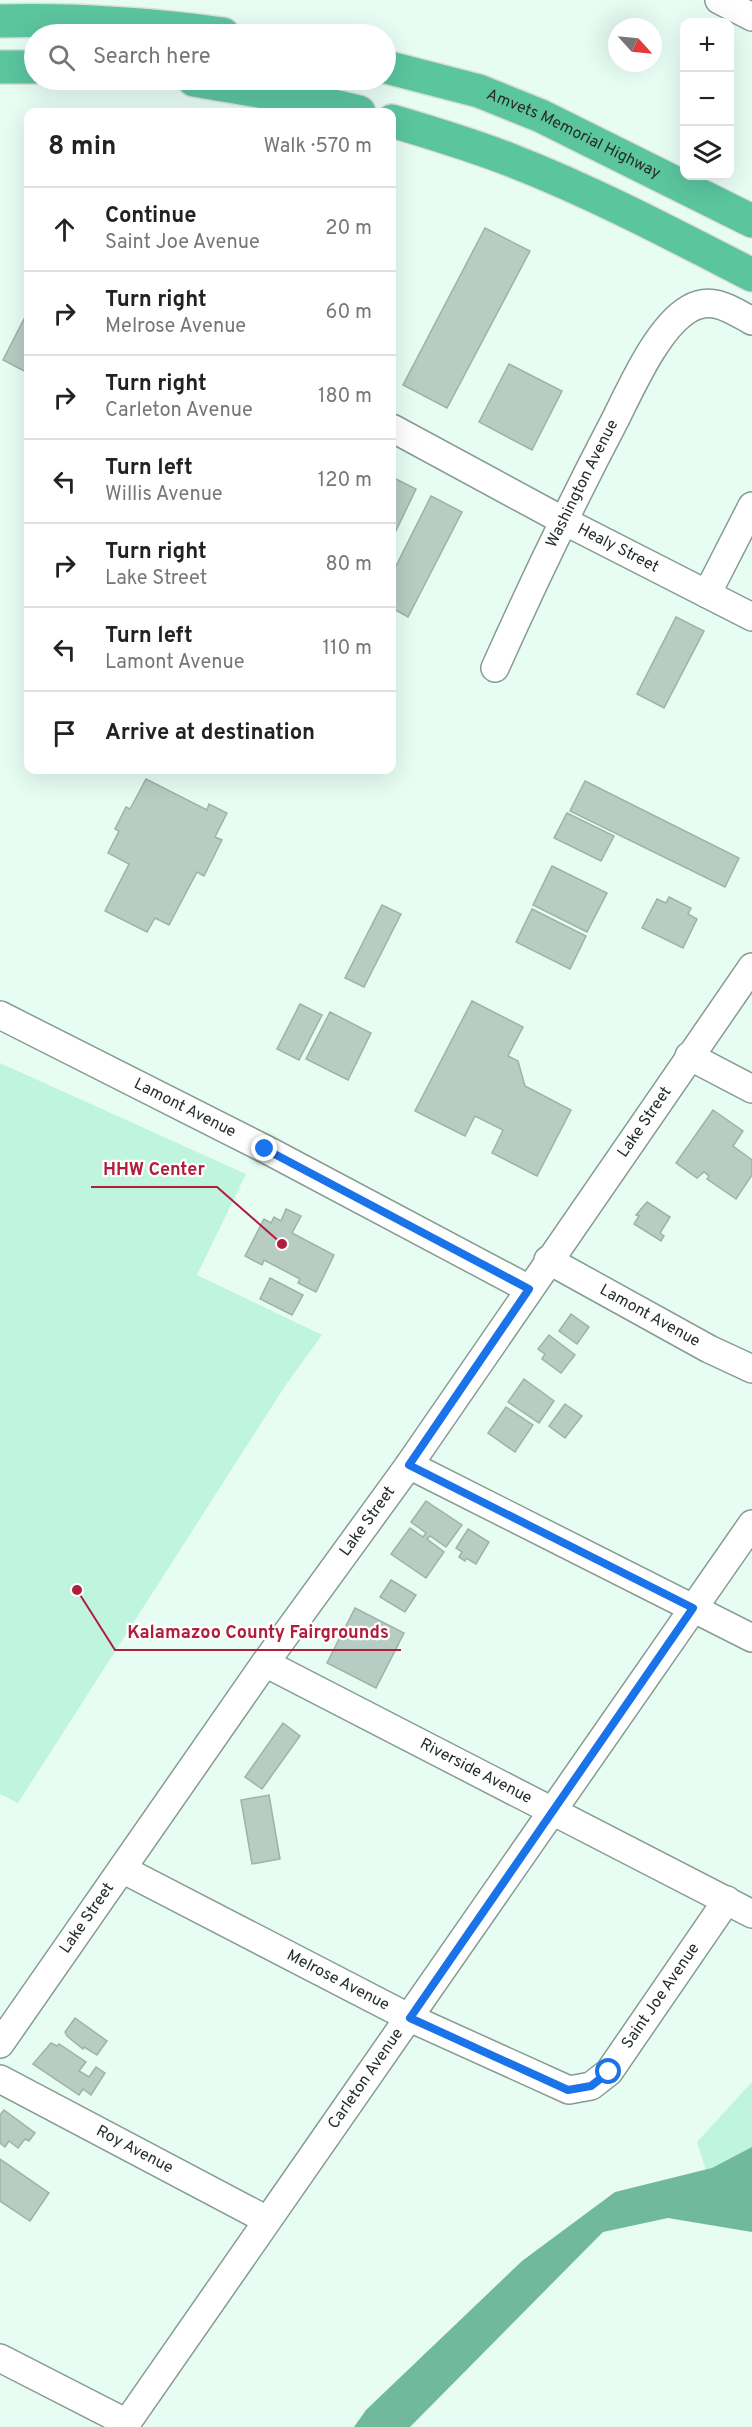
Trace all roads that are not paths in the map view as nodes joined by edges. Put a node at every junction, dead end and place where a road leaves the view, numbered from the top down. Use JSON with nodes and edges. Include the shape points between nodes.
{"nodes":[{"id":1,"x":718,"y":0,"type":"edge"},
{"id":2,"x":752,"y":17,"type":"edge"},
{"id":3,"x":0,"y":21,"type":"edge"},
{"id":4,"x":135,"y":24,"type":"edge"},
{"id":5,"x":0,"y":67,"type":"edge"},
{"id":6,"x":24,"y":67,"type":"edge"},
{"id":7,"x":396,"y":70,"type":"edge"},
{"id":8,"x":253,"y":90,"type":"edge"},
{"id":9,"x":342,"y":108,"type":"edge"},
{"id":10,"x":396,"y":122,"type":"edge"},
{"id":11,"x":752,"y":221,"type":"edge"},
{"id":12,"x":737,"y":261,"type":"edge"},
{"id":13,"x":752,"y":275,"type":"edge"},
{"id":14,"x":752,"y":321,"type":"edge"},
{"id":15,"x":396,"y":430,"type":"edge"},
{"id":16,"x":752,"y":506,"type":"edge"},
{"id":17,"x":562,"y":520,"type":"junction"},
{"id":18,"x":706,"y":594,"type":"junction"},
{"id":19,"x":752,"y":617,"type":"edge"},
{"id":20,"x":495,"y":668,"type":"dead end"},
{"id":21,"x":752,"y":967,"type":"edge"},
{"id":22,"x":0,"y":1015,"type":"edge"},
{"id":23,"x":689,"y":1056,"type":"junction"},
{"id":24,"x":752,"y":1089,"type":"edge"},
{"id":25,"x":548,"y":1260,"type":"junction"},
{"id":26,"x":529,"y":1289,"type":"junction"},
{"id":27,"x":752,"y":1369,"type":"edge"},
{"id":28,"x":409,"y":1465,"type":"junction"},
{"id":29,"x":752,"y":1524,"type":"edge"},
{"id":30,"x":693,"y":1608,"type":"junction"},
{"id":31,"x":752,"y":1638,"type":"edge"},
{"id":32,"x":265,"y":1663,"type":"junction"},
{"id":33,"x":553,"y":1812,"type":"junction"},
{"id":34,"x":122,"y":1869,"type":"junction"},
{"id":35,"x":727,"y":1900,"type":"junction"},
{"id":36,"x":752,"y":1914,"type":"edge"},
{"id":37,"x":410,"y":2018,"type":"junction"},
{"id":38,"x":0,"y":2044,"type":"edge"},
{"id":39,"x":0,"y":2079,"type":"edge"},
{"id":40,"x":591,"y":2086,"type":"joint"},
{"id":41,"x":267,"y":2220,"type":"junction"},
{"id":42,"x":0,"y":2358,"type":"edge"},
{"id":43,"x":125,"y":2425,"type":"edge"}],
"edges":[{"from":1,"to":2,"type":"street"},
{"from":3,"to":4,"type":"highway"},
{"from":5,"to":6,"type":"highway"},
{"from":7,"to":11,"type":"highway","name":"Amvets Memorial Highway","via":[[478,92],[541,116]]},
{"from":8,"to":9,"type":"highway"},
{"from":10,"to":12,"type":"highway","via":[[521,164]]},
{"from":12,"to":13,"type":"highway"},
{"from":14,"to":17,"type":"street","name":"Washington Avenue","via":[[718,304],[687,310],[667,331],[636,379]]},
{"from":15,"to":17,"type":"street","name":"Healy Street"},
{"from":16,"to":18,"type":"street"},
{"from":17,"to":18,"type":"street","name":"Healy Street"},
{"from":17,"to":20,"type":"street","name":"Washington Avenue"},
{"from":18,"to":19,"type":"street","name":"Healy Street"},
{"from":21,"to":23,"type":"street","name":"Lake Street"},
{"from":22,"to":26,"type":"street","name":"Lamont Avenue","via":[[272,1152]]},
{"from":23,"to":24,"type":"street"},
{"from":23,"to":25,"type":"street","name":"Lake Street"},
{"from":25,"to":26,"type":"street","name":"Lake Street"},
{"from":25,"to":27,"type":"street","name":"Lamont Avenue"},
{"from":26,"to":28,"type":"street","name":"Lake Street"},
{"from":28,"to":30,"type":"street"},
{"from":28,"to":32,"type":"street","name":"Lake Street"},
{"from":29,"to":30,"type":"street","name":"Carleton Avenue"},
{"from":30,"to":31,"type":"street"},
{"from":30,"to":33,"type":"street","name":"Carleton Avenue"},
{"from":32,"to":33,"type":"street","name":"Riverside Avenue"},
{"from":32,"to":34,"type":"street","name":"Lake Street"},
{"from":33,"to":35,"type":"street","name":"Riverside Avenue"},
{"from":33,"to":37,"type":"street","name":"Carleton Avenue"},
{"from":34,"to":37,"type":"street","name":"Melrose Avenue"},
{"from":34,"to":38,"type":"street","name":"Lake Street"},
{"from":35,"to":36,"type":"street","name":"Riverside Avenue"},
{"from":35,"to":40,"type":"street","name":"Saint Joe Avenue","via":[[609,2072]]},
{"from":37,"to":40,"type":"street","name":"Melrose Avenue","via":[[562,2088],[581,2090]]},
{"from":37,"to":41,"type":"street","name":"Carleton Avenue"},
{"from":39,"to":41,"type":"street","name":"Roy Avenue"},
{"from":41,"to":43,"type":"street","name":"Carleton Avenue"},
{"from":42,"to":43,"type":"street"}]}
